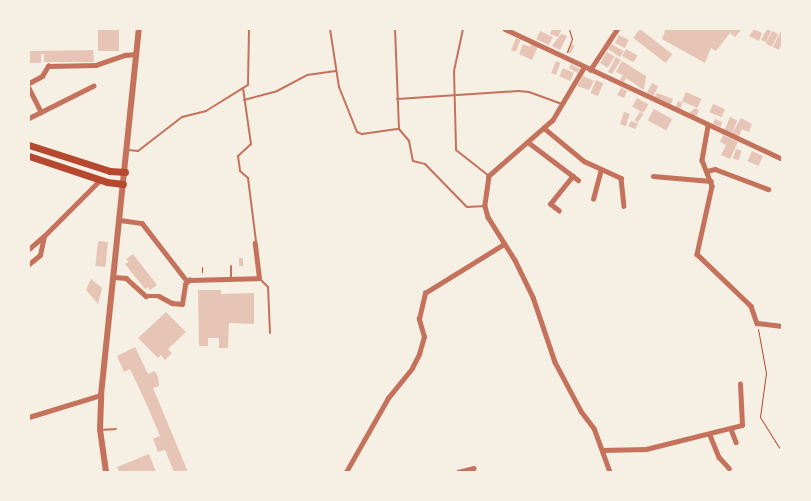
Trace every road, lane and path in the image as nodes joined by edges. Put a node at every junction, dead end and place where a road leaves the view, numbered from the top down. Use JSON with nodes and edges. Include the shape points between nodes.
{"nodes":[{"id":1,"x":139,"y":29,"type":"edge"},
{"id":2,"x":249,"y":29,"type":"edge"},
{"id":3,"x":330,"y":29,"type":"edge"},
{"id":4,"x":395,"y":29,"type":"edge"},
{"id":5,"x":463,"y":29,"type":"edge"},
{"id":6,"x":505,"y":29,"type":"edge"},
{"id":7,"x":569,"y":29,"type":"edge"},
{"id":8,"x":617,"y":29,"type":"edge"},
{"id":9,"x":136,"y":54,"type":"junction"},
{"id":10,"x":566,"y":57,"type":"junction"},
{"id":11,"x":584,"y":68,"type":"junction"},
{"id":12,"x":336,"y":70,"type":"junction"},
{"id":13,"x":590,"y":70,"type":"junction"},
{"id":14,"x":29,"y":82,"type":"edge"},
{"id":15,"x":93,"y":86,"type":"dead end"},
{"id":16,"x":29,"y":88,"type":"edge"},
{"id":17,"x":243,"y":88,"type":"junction"},
{"id":18,"x":453,"y":96,"type":"junction"},
{"id":19,"x":397,"y":99,"type":"junction"},
{"id":20,"x":244,"y":100,"type":"junction"},
{"id":21,"x":562,"y":104,"type":"junction"},
{"id":22,"x":41,"y":112,"type":"junction"},
{"id":23,"x":29,"y":118,"type":"edge"},
{"id":24,"x":708,"y":126,"type":"junction"},
{"id":25,"x":544,"y":128,"type":"junction"},
{"id":26,"x":399,"y":129,"type":"junction"},
{"id":27,"x":528,"y":142,"type":"junction"},
{"id":28,"x":29,"y":145,"type":"edge"},
{"id":29,"x":126,"y":150,"type":"junction"},
{"id":30,"x":29,"y":156,"type":"edge"},
{"id":31,"x":782,"y":159,"type":"edge"},
{"id":32,"x":601,"y":170,"type":"junction"},
{"id":33,"x":707,"y":171,"type":"junction"},
{"id":34,"x":125,"y":172,"type":"junction"},
{"id":35,"x":489,"y":176,"type":"junction"},
{"id":36,"x":573,"y":176,"type":"junction"},
{"id":37,"x":653,"y":176,"type":"dead end"},
{"id":38,"x":100,"y":180,"type":"junction"},
{"id":39,"x":578,"y":180,"type":"dead end"},
{"id":40,"x":711,"y":181,"type":"junction"},
{"id":41,"x":123,"y":184,"type":"junction"},
{"id":42,"x":768,"y":189,"type":"dead end"},
{"id":43,"x":593,"y":199,"type":"dead end"},
{"id":44,"x":485,"y":206,"type":"junction"},
{"id":45,"x":624,"y":206,"type":"dead end"},
{"id":46,"x":559,"y":211,"type":"dead end"},
{"id":47,"x":120,"y":220,"type":"junction"},
{"id":48,"x":44,"y":236,"type":"junction"},
{"id":49,"x":255,"y":243,"type":"joint"},
{"id":50,"x":504,"y":244,"type":"junction"},
{"id":51,"x":29,"y":249,"type":"edge"},
{"id":52,"x":29,"y":264,"type":"edge"},
{"id":53,"x":231,"y":266,"type":"dead end"},
{"id":54,"x":202,"y":267,"type":"dead end"},
{"id":55,"x":202,"y":273,"type":"dead end"},
{"id":56,"x":114,"y":277,"type":"junction"},
{"id":57,"x":259,"y":278,"type":"junction"},
{"id":58,"x":231,"y":280,"type":"junction"},
{"id":59,"x":187,"y":281,"type":"junction"},
{"id":60,"x":757,"y":323,"type":"junction"},
{"id":61,"x":782,"y":326,"type":"edge"},
{"id":62,"x":270,"y":333,"type":"dead end"},
{"id":63,"x":740,"y":384,"type":"dead end"},
{"id":64,"x":101,"y":395,"type":"junction"},
{"id":65,"x":29,"y":417,"type":"edge"},
{"id":66,"x":116,"y":429,"type":"dead end"},
{"id":67,"x":731,"y":429,"type":"junction"},
{"id":68,"x":100,"y":430,"type":"junction"},
{"id":69,"x":710,"y":435,"type":"junction"},
{"id":70,"x":736,"y":442,"type":"dead end"},
{"id":71,"x":779,"y":447,"type":"dead end"},
{"id":72,"x":602,"y":450,"type":"junction"},
{"id":73,"x":474,"y":468,"type":"dead end"},
{"id":74,"x":729,"y":468,"type":"dead end"},
{"id":75,"x":106,"y":472,"type":"edge"},
{"id":76,"x":346,"y":472,"type":"edge"},
{"id":77,"x":458,"y":472,"type":"edge"},
{"id":78,"x":610,"y":472,"type":"edge"}],
"edges":[{"from":1,"to":9,"type":"street"},
{"from":2,"to":17,"type":"lane","via":[[248,85]]},
{"from":3,"to":12,"type":"lane"},
{"from":4,"to":19,"type":"lane"},
{"from":5,"to":18,"type":"lane","via":[[456,56]]},
{"from":6,"to":10,"type":"street"},
{"from":7,"to":10,"type":"path","via":[[572,39]]},
{"from":8,"to":13,"type":"street"},
{"from":9,"to":14,"type":"street","via":[[96,65],[48,66],[42,76]]},
{"from":9,"to":29,"type":"street"},
{"from":10,"to":11,"type":"street"},
{"from":11,"to":13,"type":"street"},
{"from":11,"to":21,"type":"street"},
{"from":12,"to":20,"type":"lane","via":[[307,75],[277,91]]},
{"from":12,"to":26,"type":"lane","via":[[339,87],[357,132]]},
{"from":13,"to":24,"type":"street"},
{"from":15,"to":22,"type":"street"},
{"from":16,"to":22,"type":"street"},
{"from":17,"to":20,"type":"lane"},
{"from":17,"to":29,"type":"lane","via":[[206,111],[182,117],[138,151]]},
{"from":18,"to":19,"type":"lane"},
{"from":18,"to":21,"type":"lane","via":[[529,92]]},
{"from":18,"to":35,"type":"lane","via":[[456,150]]},
{"from":19,"to":26,"type":"lane"},
{"from":20,"to":49,"type":"lane","via":[[251,144],[238,156],[240,171],[248,178],[258,240]]},
{"from":21,"to":25,"type":"street"},
{"from":22,"to":23,"type":"street"},
{"from":24,"to":31,"type":"street"},
{"from":24,"to":33,"type":"street","via":[[702,160]]},
{"from":25,"to":27,"type":"street"},
{"from":25,"to":32,"type":"street","via":[[566,148]]},
{"from":26,"to":44,"type":"lane","via":[[408,141],[413,161],[424,164],[467,207]]},
{"from":27,"to":35,"type":"street"},
{"from":27,"to":36,"type":"street"},
{"from":28,"to":34,"type":"main road","via":[[110,171]]},
{"from":29,"to":34,"type":"street"},
{"from":30,"to":38,"type":"main road"},
{"from":32,"to":43,"type":"street"},
{"from":32,"to":45,"type":"street","via":[[621,178]]},
{"from":33,"to":40,"type":"street"},
{"from":33,"to":42,"type":"street","via":[[715,169]]},
{"from":34,"to":41,"type":"street"},
{"from":35,"to":44,"type":"street"},
{"from":36,"to":39,"type":"street"},
{"from":36,"to":46,"type":"street","via":[[550,204]]},
{"from":37,"to":40,"type":"street"},
{"from":38,"to":41,"type":"main road"},
{"from":38,"to":48,"type":"street"},
{"from":40,"to":60,"type":"street","via":[[697,254],[751,306]]},
{"from":41,"to":47,"type":"street"},
{"from":44,"to":50,"type":"street"},
{"from":47,"to":56,"type":"street"},
{"from":47,"to":59,"type":"street","via":[[142,223]]},
{"from":48,"to":51,"type":"street"},
{"from":48,"to":52,"type":"street","via":[[40,255]]},
{"from":49,"to":57,"type":"street"},
{"from":50,"to":72,"type":"street","via":[[533,297],[555,362],[581,411],[594,428]]},
{"from":50,"to":76,"type":"street","via":[[425,293],[419,319],[424,337],[419,354],[380,410]]},
{"from":53,"to":58,"type":"lane"},
{"from":54,"to":55,"type":"path"},
{"from":56,"to":59,"type":"street","via":[[126,278],[146,296],[159,296],[182,304]]},
{"from":56,"to":64,"type":"street"},
{"from":57,"to":58,"type":"street"},
{"from":57,"to":62,"type":"lane","via":[[268,287]]},
{"from":58,"to":59,"type":"street"},
{"from":60,"to":61,"type":"street"},
{"from":60,"to":71,"type":"path","via":[[766,373],[760,417]]},
{"from":63,"to":67,"type":"street","via":[[742,425]]},
{"from":64,"to":65,"type":"street"},
{"from":64,"to":68,"type":"street"},
{"from":66,"to":68,"type":"lane"},
{"from":67,"to":69,"type":"street"},
{"from":67,"to":70,"type":"street"},
{"from":68,"to":75,"type":"street"},
{"from":69,"to":72,"type":"street","via":[[646,450]]},
{"from":69,"to":74,"type":"street","via":[[719,457]]},
{"from":72,"to":78,"type":"street"},
{"from":73,"to":77,"type":"street"}]}
